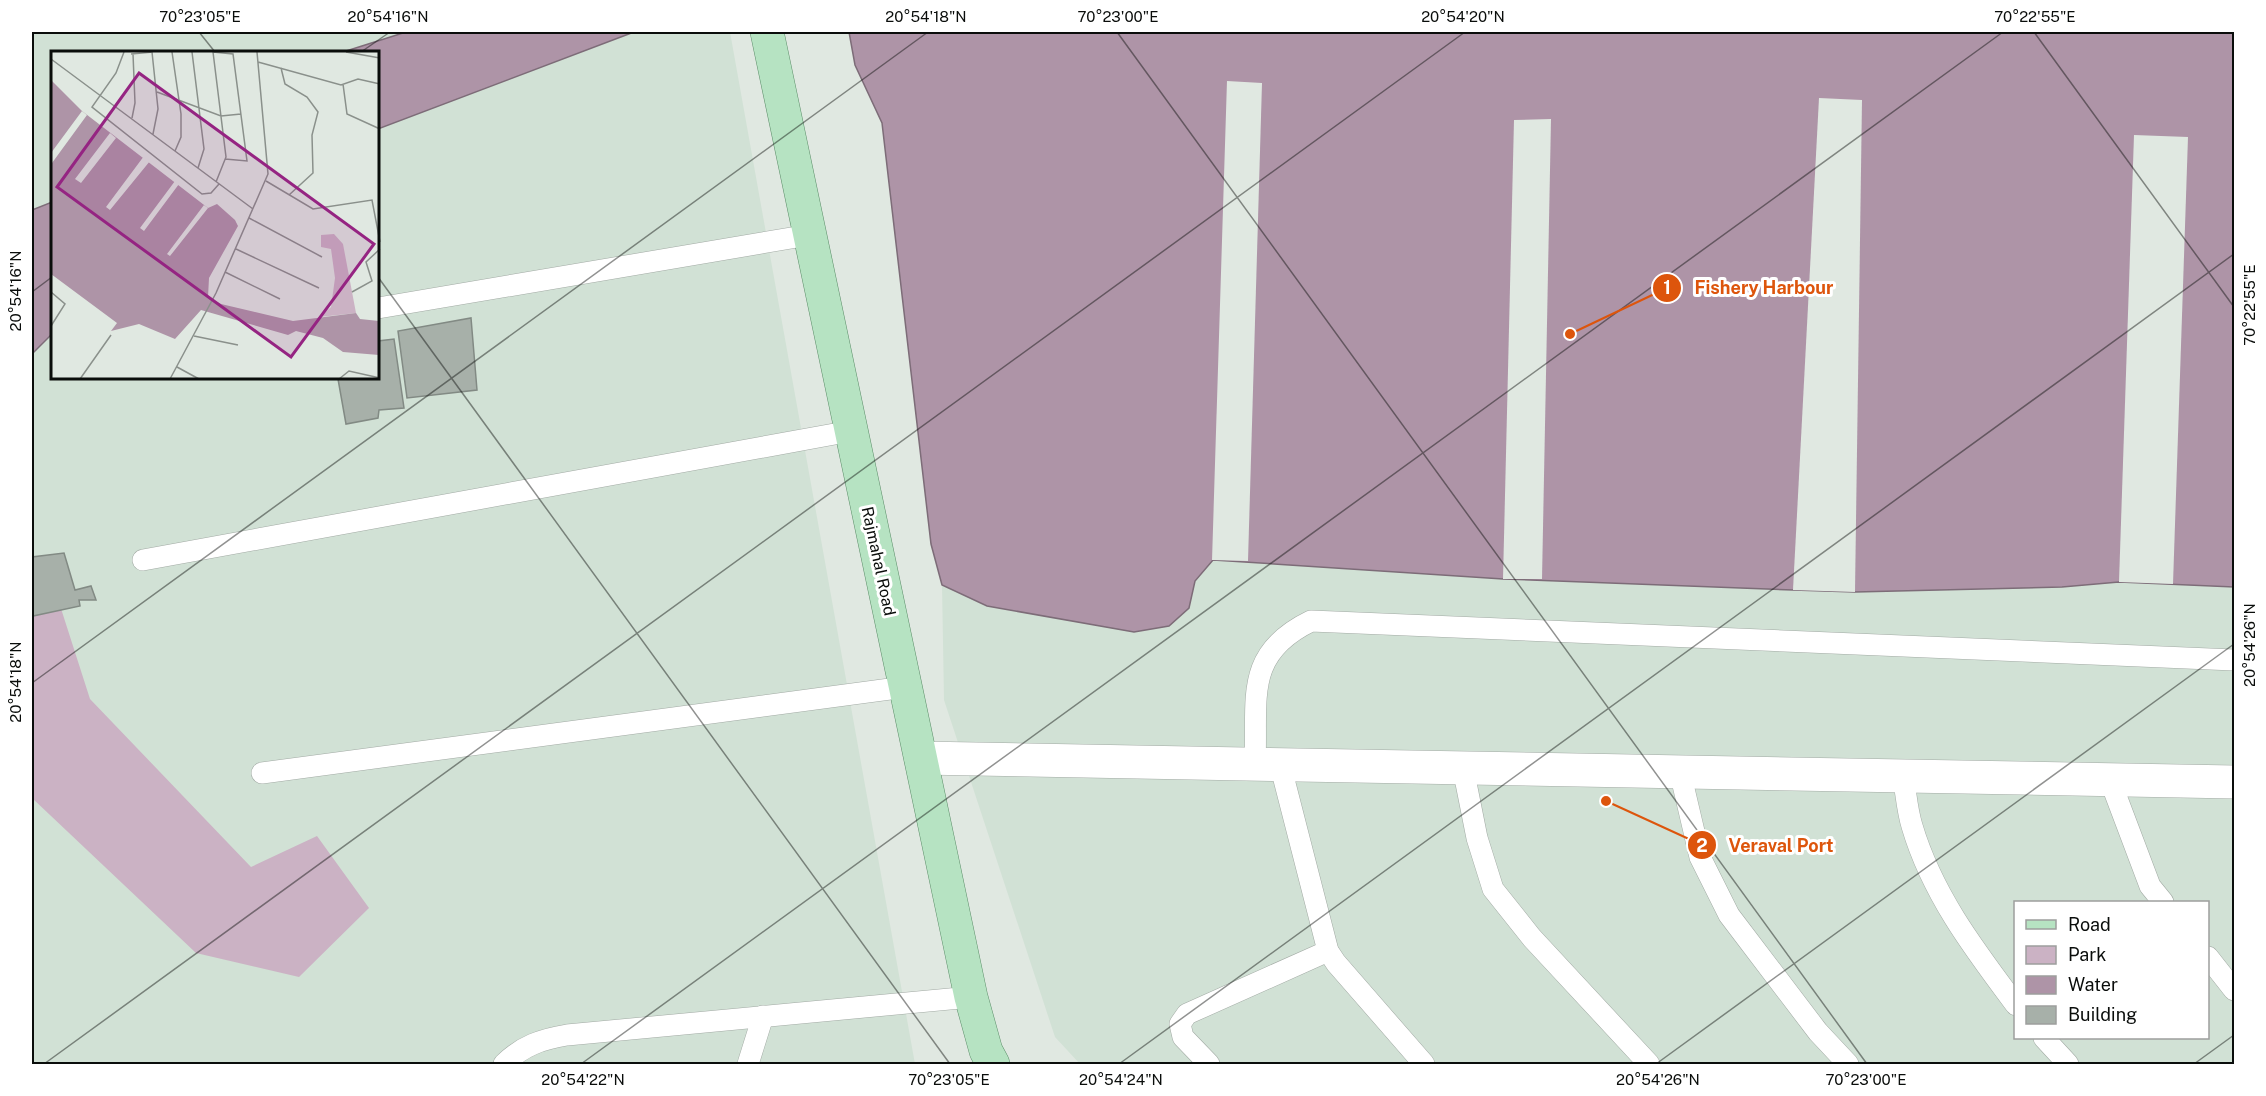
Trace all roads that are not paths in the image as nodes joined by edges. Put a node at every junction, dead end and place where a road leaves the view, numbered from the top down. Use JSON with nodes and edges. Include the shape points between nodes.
{"nodes":[{"id":1,"x":769,"y":44,"type":"edge"},
{"id":2,"x":809,"y":235,"type":"junction"},
{"id":3,"x":380,"y":308,"type":"edge"},
{"id":4,"x":851,"y":430,"type":"junction"},
{"id":5,"x":143,"y":560,"type":"dead end"},
{"id":6,"x":2235,"y":660,"type":"edge"},
{"id":7,"x":905,"y":687,"type":"junction"},
{"id":8,"x":921,"y":758,"type":"junction"},
{"id":9,"x":1268,"y":764,"type":"junction"},
{"id":10,"x":1463,"y":768,"type":"junction"},
{"id":11,"x":1680,"y":772,"type":"junction"},
{"id":12,"x":262,"y":773,"type":"dead end"},
{"id":13,"x":1903,"y":776,"type":"junction"},
{"id":14,"x":2110,"y":780,"type":"junction"},
{"id":15,"x":2235,"y":782,"type":"edge"},
{"id":16,"x":2161,"y":901,"type":"edge"},
{"id":17,"x":1328,"y":951,"type":"junction"},
{"id":18,"x":2209,"y":958,"type":"edge"},
{"id":19,"x":2235,"y":990,"type":"edge"},
{"id":20,"x":971,"y":996,"type":"junction"},
{"id":21,"x":2014,"y":1002,"type":"edge"},
{"id":22,"x":763,"y":1017,"type":"junction"},
{"id":23,"x":2045,"y":1039,"type":"edge"},
{"id":24,"x":2061,"y":1063,"type":"edge"},
{"id":25,"x":504,"y":1065,"type":"edge"},
{"id":26,"x":748,"y":1065,"type":"edge"},
{"id":27,"x":993,"y":1065,"type":"edge"},
{"id":28,"x":1209,"y":1065,"type":"edge"},
{"id":29,"x":1424,"y":1065,"type":"edge"},
{"id":30,"x":1649,"y":1065,"type":"edge"},
{"id":31,"x":1848,"y":1065,"type":"edge"}],
"edges":[{"from":1,"to":2,"type":"main road","name":"Rajmahal Road"},
{"from":2,"to":3,"type":"lane"},
{"from":2,"to":4,"type":"main road","name":"Rajmahal Road"},
{"from":4,"to":5,"type":"lane"},
{"from":4,"to":7,"type":"main road","name":"Rajmahal Road"},
{"from":6,"to":9,"type":"lane","via":[[1311,621],[1274,645],[1259,670]]},
{"from":7,"to":8,"type":"main road","name":"Rajmahal Road"},
{"from":7,"to":12,"type":"lane"},
{"from":8,"to":9,"type":"street"},
{"from":8,"to":20,"type":"main road","name":"Rajmahal Road"},
{"from":9,"to":10,"type":"street"},
{"from":9,"to":17,"type":"lane"},
{"from":10,"to":11,"type":"street"},
{"from":10,"to":30,"type":"lane","via":[[1477,838],[1493,889],[1532,938]]},
{"from":11,"to":13,"type":"street"},
{"from":11,"to":31,"type":"lane","via":[[1700,857],[1729,915]]},
{"from":13,"to":14,"type":"street"},
{"from":13,"to":21,"type":"lane","via":[[1911,826],[1940,897]]},
{"from":14,"to":15,"type":"street"},
{"from":14,"to":16,"type":"lane","via":[[2150,886]]},
{"from":17,"to":28,"type":"lane","via":[[1187,1014],[1179,1024],[1183,1037]]},
{"from":17,"to":29,"type":"lane"},
{"from":18,"to":19,"type":"lane"},
{"from":20,"to":22,"type":"lane"},
{"from":20,"to":27,"type":"main road","name":"Rajmahal Road"},
{"from":22,"to":25,"type":"lane","via":[[542,1039],[515,1053]]},
{"from":22,"to":26,"type":"lane"},
{"from":23,"to":24,"type":"lane"}]}
